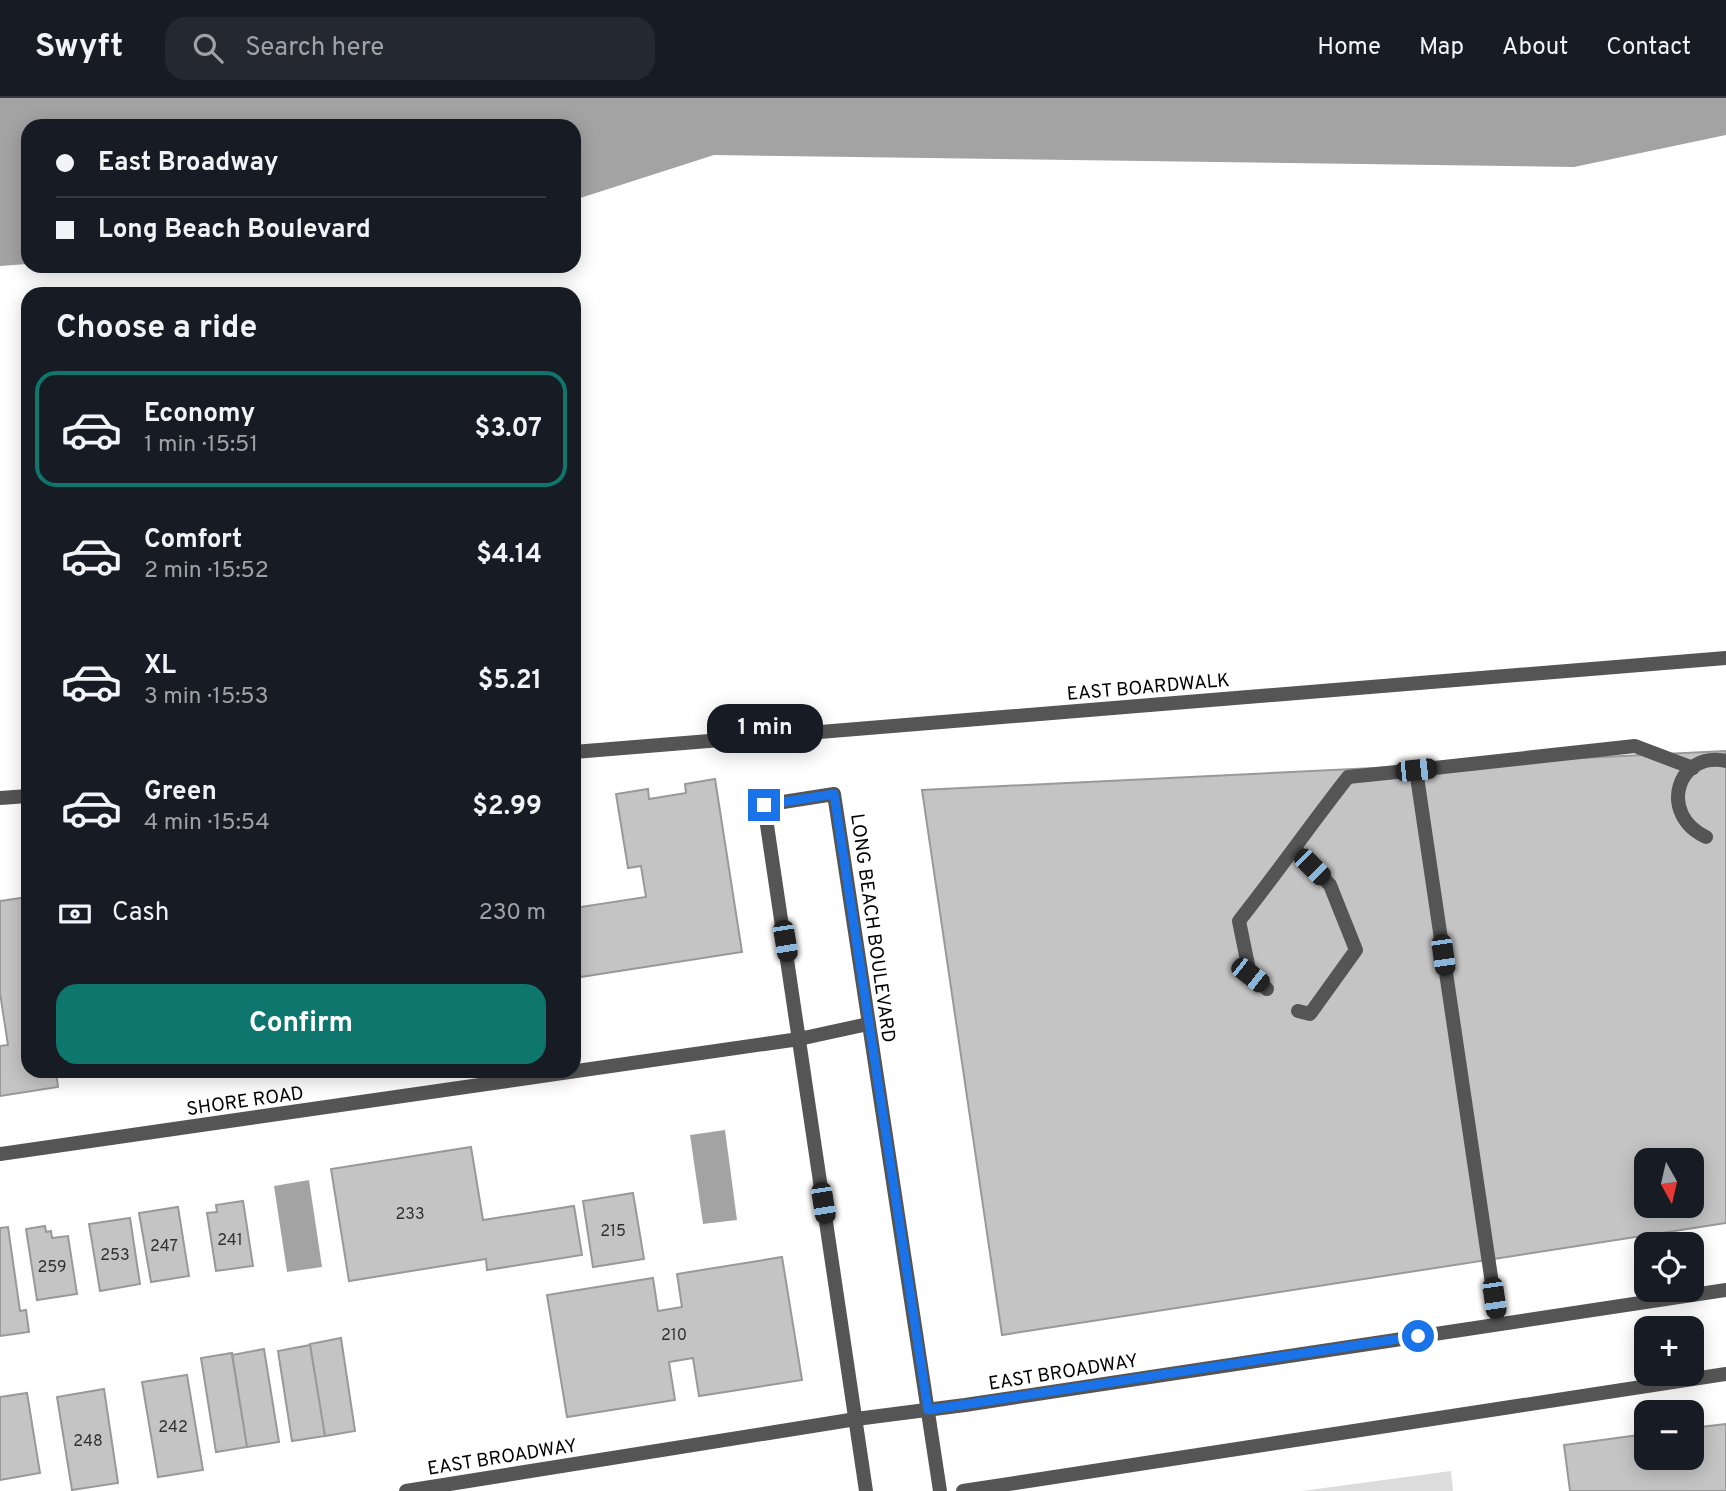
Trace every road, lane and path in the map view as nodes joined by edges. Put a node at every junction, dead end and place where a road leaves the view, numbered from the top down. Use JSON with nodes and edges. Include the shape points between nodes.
{"nodes":[{"id":1,"x":1726,"y":658,"type":"edge"},
{"id":2,"x":581,"y":750,"type":"edge"},
{"id":3,"x":1726,"y":761,"type":"edge"},
{"id":4,"x":1693,"y":768,"type":"junction"},
{"id":5,"x":1416,"y":770,"type":"junction"},
{"id":6,"x":21,"y":796,"type":"edge"},
{"id":7,"x":0,"y":798,"type":"edge"},
{"id":8,"x":1706,"y":837,"type":"dead end"},
{"id":9,"x":1295,"y":849,"type":"junction"},
{"id":10,"x":1267,"y":989,"type":"dead end"},
{"id":11,"x":1298,"y":1011,"type":"dead end"},
{"id":12,"x":868,"y":1024,"type":"junction"},
{"id":13,"x":799,"y":1039,"type":"junction"},
{"id":14,"x":581,"y":1070,"type":"edge"},
{"id":15,"x":528,"y":1078,"type":"edge"},
{"id":16,"x":0,"y":1154,"type":"edge"},
{"id":17,"x":1726,"y":1290,"type":"edge"},
{"id":18,"x":1498,"y":1324,"type":"junction"},
{"id":19,"x":1726,"y":1374,"type":"edge"},
{"id":20,"x":928,"y":1410,"type":"junction"},
{"id":21,"x":856,"y":1419,"type":"junction"},
{"id":22,"x":406,"y":1491,"type":"edge"},
{"id":23,"x":866,"y":1491,"type":"edge"},
{"id":24,"x":940,"y":1491,"type":"edge"},
{"id":25,"x":962,"y":1491,"type":"edge"}],
"edges":[{"from":1,"to":2,"type":"street","name":"EAST BOARDWALK"},
{"from":3,"to":4,"type":"street","via":[[1705,761]]},
{"from":4,"to":5,"type":"street","via":[[1635,746]]},
{"from":4,"to":8,"type":"street","via":[[1679,788],[1679,813],[1695,832]]},
{"from":5,"to":9,"type":"street","via":[[1348,776]]},
{"from":5,"to":18,"type":"street"},
{"from":6,"to":7,"type":"street"},
{"from":9,"to":10,"type":"street","via":[[1240,921],[1250,975]]},
{"from":9,"to":11,"type":"street","via":[[1330,884],[1356,950],[1310,1014]]},
{"from":12,"to":13,"type":"street","name":"SHORE ROAD"},
{"from":12,"to":13,"type":"street","name":"LONG BEACH BOULEVARD","via":[[834,794],[764,805]]},
{"from":12,"to":20,"type":"street","name":"LONG BEACH BOULEVARD"},
{"from":13,"to":14,"type":"street","name":"SHORE ROAD"},
{"from":13,"to":21,"type":"street","name":"LONG BEACH BOULEVARD"},
{"from":15,"to":16,"type":"street","name":"SHORE ROAD"},
{"from":17,"to":18,"type":"street","name":"EAST BROADWAY"},
{"from":18,"to":20,"type":"street","name":"EAST BROADWAY"},
{"from":19,"to":25,"type":"street"},
{"from":20,"to":21,"type":"street","name":"EAST BROADWAY"},
{"from":20,"to":24,"type":"street","name":"LONG BEACH BOULEVARD"},
{"from":21,"to":22,"type":"street","name":"EAST BROADWAY"},
{"from":21,"to":23,"type":"street","name":"LONG BEACH BOULEVARD"}]}
